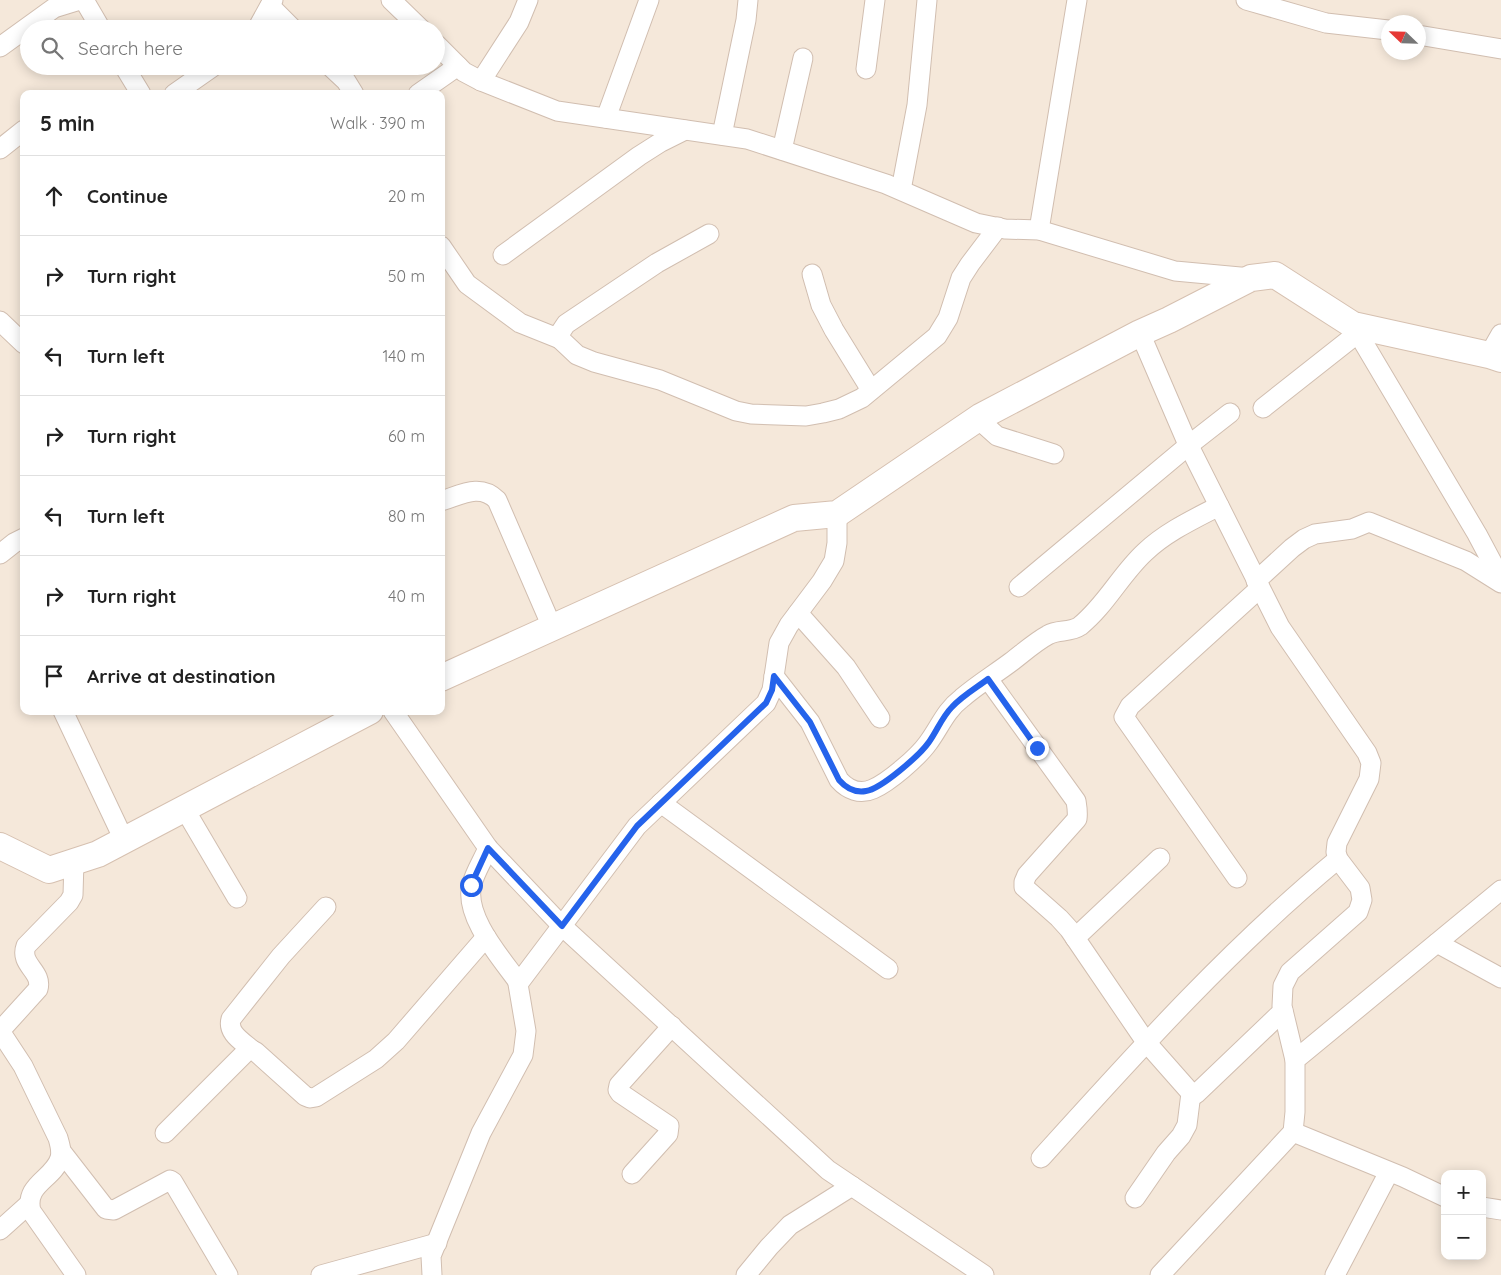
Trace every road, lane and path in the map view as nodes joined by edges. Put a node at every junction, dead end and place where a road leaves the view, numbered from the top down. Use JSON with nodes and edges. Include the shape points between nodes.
{"nodes":[{"id":1,"x":78,"y":0,"type":"edge"},
{"id":2,"x":391,"y":0,"type":"edge"},
{"id":3,"x":528,"y":0,"type":"edge"},
{"id":4,"x":649,"y":0,"type":"edge"},
{"id":5,"x":748,"y":0,"type":"edge"},
{"id":6,"x":875,"y":0,"type":"edge"},
{"id":7,"x":927,"y":0,"type":"edge"},
{"id":8,"x":1077,"y":0,"type":"edge"},
{"id":9,"x":1246,"y":0,"type":"edge"},
{"id":10,"x":271,"y":3,"type":"edge"},
{"id":11,"x":37,"y":20,"type":"edge"},
{"id":12,"x":94,"y":20,"type":"edge"},
{"id":13,"x":262,"y":20,"type":"edge"},
{"id":14,"x":285,"y":20,"type":"edge"},
{"id":15,"x":412,"y":20,"type":"edge"},
{"id":16,"x":1381,"y":29,"type":"edge"},
{"id":17,"x":20,"y":33,"type":"edge"},
{"id":18,"x":1426,"y":35,"type":"edge"},
{"id":19,"x":0,"y":47,"type":"edge"},
{"id":20,"x":1501,"y":49,"type":"edge"},
{"id":21,"x":445,"y":53,"type":"edge"},
{"id":22,"x":804,"y":58,"type":"dead end"},
{"id":23,"x":458,"y":66,"type":"junction"},
{"id":24,"x":866,"y":69,"type":"dead end"},
{"id":25,"x":129,"y":75,"type":"edge"},
{"id":26,"x":201,"y":75,"type":"edge"},
{"id":27,"x":339,"y":75,"type":"edge"},
{"id":28,"x":481,"y":81,"type":"junction"},
{"id":29,"x":139,"y":90,"type":"edge"},
{"id":30,"x":180,"y":90,"type":"edge"},
{"id":31,"x":351,"y":90,"type":"edge"},
{"id":32,"x":424,"y":90,"type":"edge"},
{"id":33,"x":606,"y":118,"type":"junction"},
{"id":34,"x":685,"y":130,"type":"junction"},
{"id":35,"x":20,"y":133,"type":"edge"},
{"id":36,"x":722,"y":135,"type":"junction"},
{"id":37,"x":0,"y":149,"type":"edge"},
{"id":38,"x":782,"y":150,"type":"junction"},
{"id":39,"x":901,"y":190,"type":"junction"},
{"id":40,"x":998,"y":227,"type":"junction"},
{"id":41,"x":1038,"y":230,"type":"junction"},
{"id":42,"x":709,"y":234,"type":"dead end"},
{"id":43,"x":445,"y":252,"type":"edge"},
{"id":44,"x":503,"y":255,"type":"dead end"},
{"id":45,"x":812,"y":274,"type":"dead end"},
{"id":46,"x":1251,"y":278,"type":"junction"},
{"id":47,"x":0,"y":321,"type":"edge"},
{"id":48,"x":1355,"y":329,"type":"junction"},
{"id":49,"x":1140,"y":333,"type":"junction"},
{"id":50,"x":560,"y":339,"type":"junction"},
{"id":51,"x":20,"y":340,"type":"edge"},
{"id":52,"x":1497,"y":349,"type":"edge"},
{"id":53,"x":871,"y":390,"type":"junction"},
{"id":54,"x":1263,"y":408,"type":"dead end"},
{"id":55,"x":1230,"y":413,"type":"dead end"},
{"id":56,"x":978,"y":419,"type":"junction"},
{"id":57,"x":1189,"y":444,"type":"junction"},
{"id":58,"x":1054,"y":454,"type":"dead end"},
{"id":59,"x":445,"y":500,"type":"edge"},
{"id":60,"x":1219,"y":506,"type":"junction"},
{"id":61,"x":837,"y":514,"type":"junction"},
{"id":62,"x":1501,"y":581,"type":"edge"},
{"id":63,"x":1258,"y":584,"type":"junction"},
{"id":64,"x":1019,"y":587,"type":"dead end"},
{"id":65,"x":798,"y":613,"type":"junction"},
{"id":66,"x":552,"y":627,"type":"junction"},
{"id":67,"x":445,"y":676,"type":"edge"},
{"id":68,"x":774,"y":676,"type":"junction"},
{"id":69,"x":988,"y":679,"type":"junction"},
{"id":70,"x":66,"y":715,"type":"edge"},
{"id":71,"x":362,"y":715,"type":"edge"},
{"id":72,"x":396,"y":715,"type":"edge"},
{"id":73,"x":880,"y":718,"type":"dead end"},
{"id":74,"x":661,"y":803,"type":"junction"},
{"id":75,"x":184,"y":808,"type":"junction"},
{"id":76,"x":124,"y":840,"type":"junction"},
{"id":77,"x":0,"y":846,"type":"edge"},
{"id":78,"x":488,"y":848,"type":"junction"},
{"id":79,"x":1160,"y":858,"type":"dead end"},
{"id":80,"x":1338,"y":859,"type":"junction"},
{"id":81,"x":74,"y":861,"type":"junction"},
{"id":82,"x":1238,"y":878,"type":"dead end"},
{"id":83,"x":1501,"y":890,"type":"edge"},
{"id":84,"x":237,"y":898,"type":"dead end"},
{"id":85,"x":326,"y":907,"type":"dead end"},
{"id":86,"x":562,"y":926,"type":"junction"},
{"id":87,"x":486,"y":937,"type":"junction"},
{"id":88,"x":1075,"y":938,"type":"junction"},
{"id":89,"x":1437,"y":943,"type":"junction"},
{"id":90,"x":888,"y":969,"type":"dead end"},
{"id":91,"x":1501,"y":978,"type":"edge"},
{"id":92,"x":519,"y":983,"type":"junction"},
{"id":93,"x":1283,"y":1011,"type":"junction"},
{"id":94,"x":672,"y":1026,"type":"junction"},
{"id":95,"x":1146,"y":1042,"type":"junction"},
{"id":96,"x":252,"y":1050,"type":"junction"},
{"id":97,"x":1295,"y":1060,"type":"junction"},
{"id":98,"x":1191,"y":1093,"type":"junction"},
{"id":99,"x":1293,"y":1132,"type":"junction"},
{"id":100,"x":165,"y":1133,"type":"dead end"},
{"id":101,"x":61,"y":1151,"type":"junction"},
{"id":102,"x":1041,"y":1158,"type":"dead end"},
{"id":103,"x":1389,"y":1172,"type":"junction"},
{"id":104,"x":632,"y":1174,"type":"dead end"},
{"id":105,"x":852,"y":1186,"type":"junction"},
{"id":106,"x":1441,"y":1195,"type":"edge"},
{"id":107,"x":1135,"y":1198,"type":"dead end"},
{"id":108,"x":29,"y":1204,"type":"junction"},
{"id":109,"x":0,"y":1230,"type":"edge"},
{"id":110,"x":437,"y":1243,"type":"junction"},
{"id":111,"x":963,"y":1270,"type":"edge"},
{"id":112,"x":76,"y":1275,"type":"edge"},
{"id":113,"x":228,"y":1275,"type":"edge"},
{"id":114,"x":321,"y":1275,"type":"edge"},
{"id":115,"x":432,"y":1275,"type":"edge"},
{"id":116,"x":746,"y":1275,"type":"edge"},
{"id":117,"x":984,"y":1275,"type":"edge"},
{"id":118,"x":1161,"y":1275,"type":"edge"},
{"id":119,"x":1335,"y":1275,"type":"edge"}],
"edges":[{"from":1,"to":11,"type":"street","via":[[54,8]]},
{"from":1,"to":12,"type":"street"},
{"from":2,"to":15,"type":"street"},
{"from":3,"to":28,"type":"street","via":[[519,22]]},
{"from":4,"to":33,"type":"street"},
{"from":5,"to":36,"type":"street"},
{"from":6,"to":24,"type":"street"},
{"from":7,"to":39,"type":"street","via":[[917,105]]},
{"from":8,"to":41,"type":"street"},
{"from":9,"to":16,"type":"street","via":[[1326,23]]},
{"from":10,"to":13,"type":"street"},
{"from":10,"to":14,"type":"street"},
{"from":17,"to":19,"type":"street"},
{"from":18,"to":20,"type":"street"},
{"from":21,"to":23,"type":"street"},
{"from":22,"to":38,"type":"street"},
{"from":23,"to":28,"type":"street"},
{"from":23,"to":32,"type":"street"},
{"from":25,"to":29,"type":"street"},
{"from":26,"to":30,"type":"street"},
{"from":27,"to":31,"type":"street"},
{"from":28,"to":33,"type":"street","via":[[557,111]]},
{"from":33,"to":34,"type":"street"},
{"from":34,"to":36,"type":"street"},
{"from":34,"to":44,"type":"street","via":[[639,156]]},
{"from":35,"to":37,"type":"street"},
{"from":36,"to":38,"type":"street"},
{"from":38,"to":39,"type":"street"},
{"from":39,"to":40,"type":"street","via":[[976,223]]},
{"from":40,"to":41,"type":"street"},
{"from":40,"to":53,"type":"street","via":[[961,278],[948,318],[940,331]]},
{"from":41,"to":46,"type":"street","via":[[1175,271]]},
{"from":42,"to":50,"type":"street","via":[[657,263],[566,324]]},
{"from":43,"to":50,"type":"street","via":[[467,284],[520,323]]},
{"from":45,"to":53,"type":"street","via":[[825,313]]},
{"from":46,"to":48,"type":"street","via":[[1275,275]]},
{"from":46,"to":49,"type":"street"},
{"from":47,"to":51,"type":"street"},
{"from":48,"to":52,"type":"street"},
{"from":48,"to":54,"type":"street"},
{"from":48,"to":62,"type":"street","via":[[1477,534]]},
{"from":49,"to":56,"type":"street"},
{"from":49,"to":57,"type":"street"},
{"from":50,"to":53,"type":"street","via":[[568,349],[586,359],[660,380],[726,408],[751,414],[806,416],[822,413],[862,398]]},
{"from":55,"to":57,"type":"street"},
{"from":56,"to":58,"type":"street","via":[[997,436]]},
{"from":56,"to":61,"type":"street"},
{"from":57,"to":60,"type":"street"},
{"from":57,"to":64,"type":"street"},
{"from":59,"to":66,"type":"street","via":[[478,490],[497,500]]},
{"from":60,"to":63,"type":"street"},
{"from":60,"to":69,"type":"street","via":[[1177,528],[1145,552],[1079,627],[1049,634]]},
{"from":61,"to":65,"type":"street","via":[[834,561]]},
{"from":61,"to":66,"type":"street","via":[[794,518]]},
{"from":62,"to":63,"type":"street","via":[[1466,561],[1369,522],[1304,539]]},
{"from":63,"to":80,"type":"street","via":[[1280,627],[1371,763],[1369,778],[1337,843]]},
{"from":63,"to":82,"type":"street","via":[[1130,706],[1124,717]]},
{"from":65,"to":68,"type":"street","via":[[779,644]]},
{"from":65,"to":73,"type":"street","via":[[846,667]]},
{"from":66,"to":67,"type":"street"},
{"from":68,"to":69,"type":"street","via":[[810,722],[839,780],[845,787],[861,791],[875,788],[906,766],[929,742],[951,707]]},
{"from":68,"to":74,"type":"street","via":[[766,703]]},
{"from":69,"to":88,"type":"street","via":[[1076,801],[1076,819],[1024,882],[1028,892],[1059,918]]},
{"from":70,"to":76,"type":"street"},
{"from":71,"to":75,"type":"street"},
{"from":72,"to":78,"type":"street"},
{"from":74,"to":86,"type":"street","via":[[637,826]]},
{"from":74,"to":90,"type":"street"},
{"from":75,"to":76,"type":"street"},
{"from":75,"to":84,"type":"street"},
{"from":76,"to":81,"type":"street","via":[[98,854]]},
{"from":77,"to":81,"type":"street","via":[[48,870]]},
{"from":78,"to":86,"type":"street"},
{"from":78,"to":87,"type":"street","via":[[471,885],[472,907]]},
{"from":79,"to":88,"type":"street"},
{"from":80,"to":93,"type":"street","via":[[1360,888],[1362,900],[1358,912],[1290,972],[1283,986]]},
{"from":80,"to":95,"type":"street","via":[[1240,946]]},
{"from":81,"to":101,"type":"street","via":[[73,895],[24,952],[37,977],[38,989],[0,1031],[23,1066],[58,1138]]},
{"from":83,"to":89,"type":"street"},
{"from":85,"to":96,"type":"street","via":[[231,1018],[232,1033]]},
{"from":86,"to":92,"type":"street"},
{"from":86,"to":94,"type":"street"},
{"from":87,"to":92,"type":"street"},
{"from":87,"to":96,"type":"street","via":[[396,1041],[376,1059],[316,1097],[305,1096]]},
{"from":88,"to":95,"type":"street"},
{"from":89,"to":91,"type":"street"},
{"from":89,"to":97,"type":"street"},
{"from":92,"to":110,"type":"street","via":[[526,1031],[523,1055],[481,1133]]},
{"from":93,"to":97,"type":"street"},
{"from":93,"to":98,"type":"street","via":[[1196,1094]]},
{"from":94,"to":104,"type":"street","via":[[619,1085],[620,1093],[669,1126],[668,1134]]},
{"from":94,"to":105,"type":"street","via":[[828,1170]]},
{"from":95,"to":98,"type":"street"},
{"from":95,"to":102,"type":"street"},
{"from":96,"to":100,"type":"street","via":[[246,1052]]},
{"from":97,"to":99,"type":"street"},
{"from":98,"to":107,"type":"street","via":[[1187,1125]]},
{"from":99,"to":103,"type":"street"},
{"from":99,"to":118,"type":"street"},
{"from":101,"to":108,"type":"street","via":[[56,1165],[32,1191]]},
{"from":101,"to":113,"type":"street","via":[[110,1210],[170,1180],[173,1182]]},
{"from":103,"to":106,"type":"street"},
{"from":103,"to":119,"type":"street"},
{"from":105,"to":111,"type":"street"},
{"from":105,"to":116,"type":"street","via":[[790,1225]]},
{"from":108,"to":109,"type":"street"},
{"from":108,"to":112,"type":"street"},
{"from":110,"to":114,"type":"street"},
{"from":110,"to":115,"type":"street","via":[[432,1256]]},
{"from":111,"to":117,"type":"street"}]}
